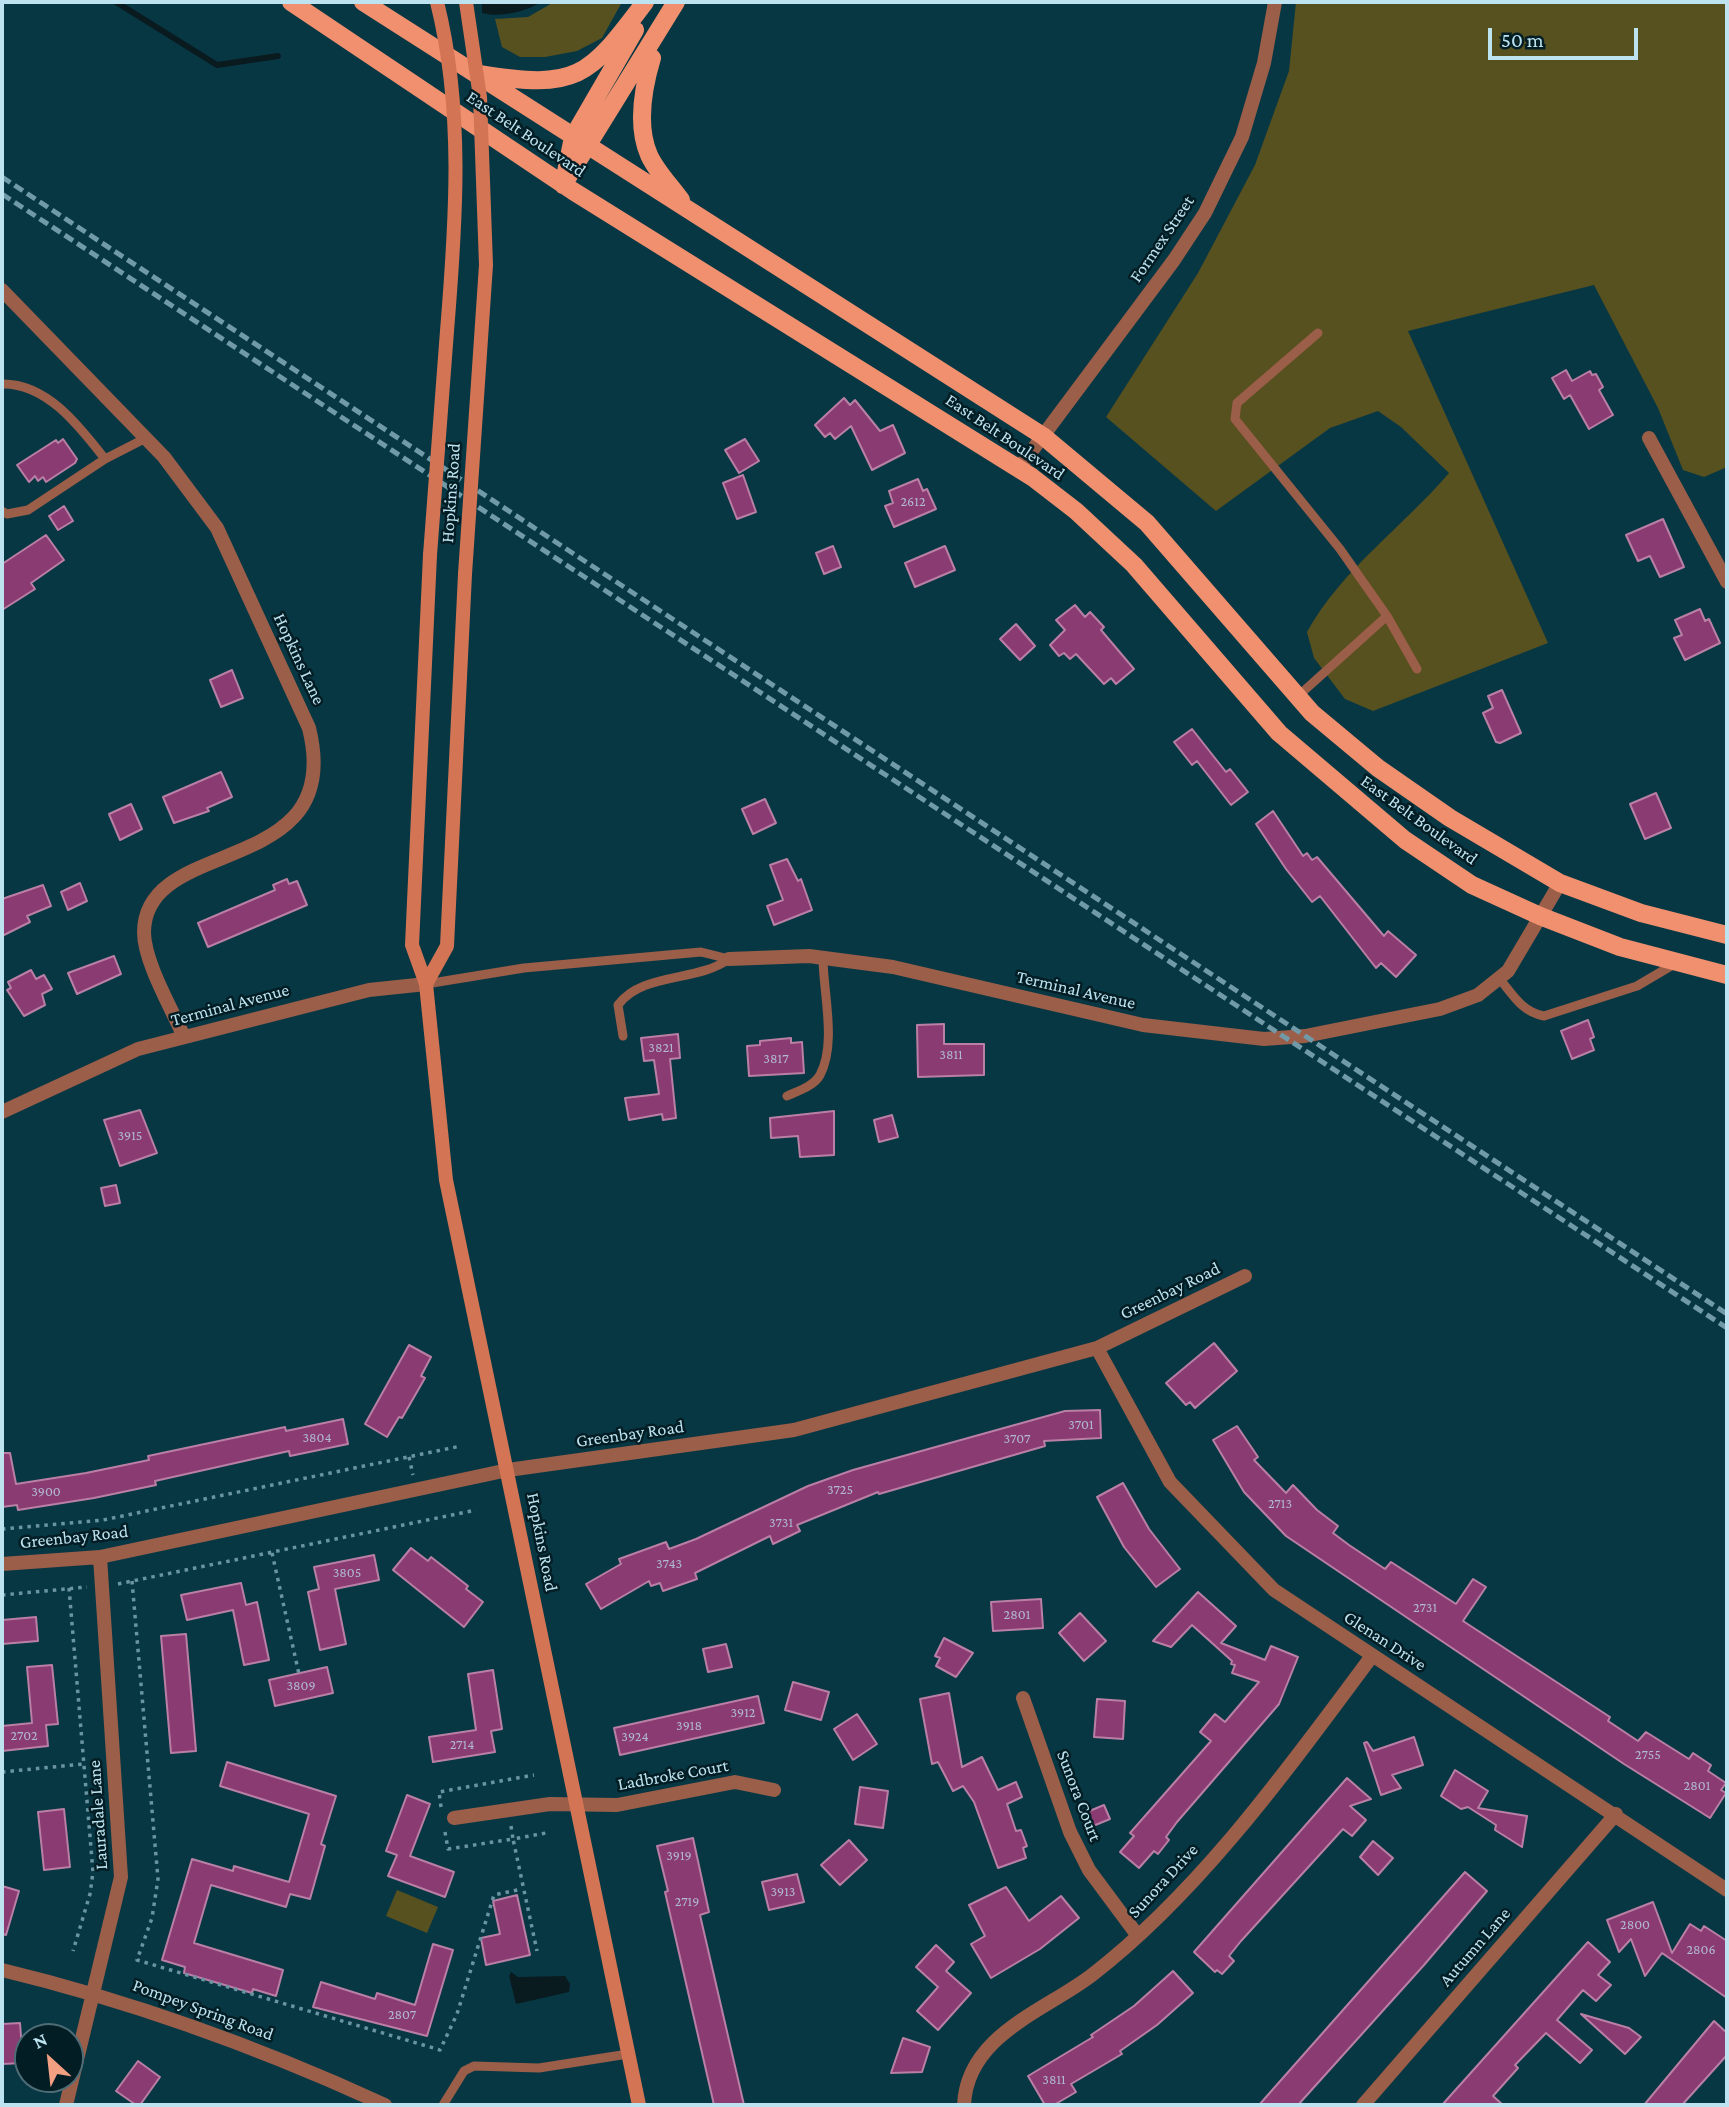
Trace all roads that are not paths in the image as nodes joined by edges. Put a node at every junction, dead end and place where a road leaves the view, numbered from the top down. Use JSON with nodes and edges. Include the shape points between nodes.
{"nodes":[{"id":1,"x":291,"y":2,"type":"edge"},
{"id":2,"x":363,"y":2,"type":"edge"},
{"id":3,"x":437,"y":2,"type":"edge"},
{"id":4,"x":466,"y":2,"type":"edge"},
{"id":5,"x":647,"y":2,"type":"edge"},
{"id":6,"x":676,"y":2,"type":"edge"},
{"id":7,"x":1275,"y":2,"type":"edge"},
{"id":8,"x":663,"y":27,"type":"junction"},
{"id":9,"x":471,"y":73,"type":"junction"},
{"id":10,"x":573,"y":137,"type":"junction"},
{"id":11,"x":589,"y":147,"type":"junction"},
{"id":12,"x":563,"y":185,"type":"junction"},
{"id":13,"x":687,"y":209,"type":"junction"},
{"id":14,"x":2,"y":290,"type":"edge"},
{"id":15,"x":1318,"y":332,"type":"dead end"},
{"id":16,"x":2,"y":384,"type":"edge"},
{"id":17,"x":1043,"y":436,"type":"junction"},
{"id":18,"x":146,"y":438,"type":"junction"},
{"id":19,"x":1649,"y":438,"type":"dead end"},
{"id":20,"x":105,"y":458,"type":"junction"},
{"id":21,"x":1019,"y":467,"type":"junction"},
{"id":22,"x":2,"y":511,"type":"edge"},
{"id":23,"x":1727,"y":582,"type":"edge"},
{"id":24,"x":1387,"y":617,"type":"junction"},
{"id":25,"x":1416,"y":669,"type":"dead end"},
{"id":26,"x":1297,"y":696,"type":"junction"},
{"id":27,"x":1560,"y":883,"type":"junction"},
{"id":28,"x":1540,"y":916,"type":"junction"},
{"id":29,"x":1727,"y":935,"type":"edge"},
{"id":30,"x":823,"y":958,"type":"junction"},
{"id":31,"x":730,"y":959,"type":"junction"},
{"id":32,"x":1676,"y":963,"type":"junction"},
{"id":33,"x":1727,"y":975,"type":"edge"},
{"id":34,"x":1499,"y":978,"type":"junction"},
{"id":35,"x":426,"y":984,"type":"junction"},
{"id":36,"x":623,"y":1036,"type":"dead end"},
{"id":37,"x":184,"y":1037,"type":"junction"},
{"id":38,"x":788,"y":1096,"type":"dead end"},
{"id":39,"x":2,"y":1112,"type":"edge"},
{"id":40,"x":1245,"y":1276,"type":"dead end"},
{"id":41,"x":1097,"y":1348,"type":"junction"},
{"id":42,"x":508,"y":1470,"type":"junction"},
{"id":43,"x":100,"y":1557,"type":"junction"},
{"id":44,"x":2,"y":1564,"type":"edge"},
{"id":45,"x":1372,"y":1656,"type":"junction"},
{"id":46,"x":1023,"y":1698,"type":"dead end"},
{"id":47,"x":774,"y":1790,"type":"dead end"},
{"id":48,"x":576,"y":1805,"type":"junction"},
{"id":49,"x":1616,"y":1814,"type":"junction"},
{"id":50,"x":447,"y":1820,"type":"road end"},
{"id":51,"x":1727,"y":1889,"type":"edge"},
{"id":52,"x":1138,"y":1936,"type":"junction"},
{"id":53,"x":2,"y":1970,"type":"edge"},
{"id":54,"x":93,"y":1992,"type":"junction"},
{"id":55,"x":628,"y":2054,"type":"junction"},
{"id":56,"x":66,"y":2105,"type":"edge"},
{"id":57,"x":385,"y":2105,"type":"edge"},
{"id":58,"x":443,"y":2105,"type":"edge"},
{"id":59,"x":639,"y":2105,"type":"edge"},
{"id":60,"x":964,"y":2105,"type":"edge"},
{"id":61,"x":1363,"y":2105,"type":"edge"}],
"edges":[{"from":1,"to":12,"type":"main road","name":"East Belt Boulevard"},
{"from":2,"to":9,"type":"main road","name":"East Belt Boulevard"},
{"from":3,"to":35,"type":"main road","name":"Hopkins Road","bridge":true,"via":[[454,92],[456,161],[454,248],[430,555],[412,945]]},
{"from":4,"to":35,"type":"main road","name":"Hopkins Road","bridge":true,"via":[[480,97],[486,265],[447,946]]},
{"from":5,"to":9,"type":"main road","via":[[607,52],[574,74],[533,82]]},
{"from":5,"to":10,"type":"main road","via":[[642,19]]},
{"from":6,"to":8,"type":"main road"},
{"from":7,"to":17,"type":"street","name":"Formex Street","via":[[1264,64],[1242,137],[1205,213]]},
{"from":8,"to":11,"type":"main road"},
{"from":8,"to":13,"type":"main road","via":[[644,84],[643,130],[649,155]]},
{"from":9,"to":10,"type":"main road","name":"East Belt Boulevard"},
{"from":10,"to":11,"type":"main road","name":"East Belt Boulevard"},
{"from":10,"to":12,"type":"main road"},
{"from":11,"to":12,"type":"main road"},
{"from":11,"to":13,"type":"main road","name":"East Belt Boulevard"},
{"from":12,"to":21,"type":"main road","name":"East Belt Boulevard"},
{"from":13,"to":17,"type":"main road","name":"East Belt Boulevard"},
{"from":14,"to":18,"type":"street","name":"Hopkins Lane"},
{"from":15,"to":24,"type":"lane","via":[[1237,403],[1235,419],[1340,549]]},
{"from":16,"to":20,"type":"lane","via":[[14,384],[46,398],[70,416]]},
{"from":17,"to":21,"type":"street","name":"Formex Street"},
{"from":17,"to":26,"type":"main road","name":"East Belt Boulevard","via":[[1147,523]]},
{"from":18,"to":20,"type":"lane"},
{"from":18,"to":37,"type":"street","name":"Hopkins Lane","via":[[217,528],[314,748],[311,790],[290,822],[175,880],[154,897],[145,916],[148,953]]},
{"from":19,"to":23,"type":"street"},
{"from":20,"to":22,"type":"lane","via":[[28,510]]},
{"from":21,"to":28,"type":"main road","name":"East Belt Boulevard","via":[[1134,565],[1279,733],[1352,798],[1472,886]]},
{"from":24,"to":25,"type":"lane"},
{"from":24,"to":26,"type":"lane"},
{"from":26,"to":27,"type":"main road","name":"East Belt Boulevard","via":[[1378,768],[1450,818]]},
{"from":27,"to":28,"type":"street","name":"Terminal Avenue"},
{"from":27,"to":29,"type":"main road","name":"East Belt Boulevard","via":[[1642,913]]},
{"from":28,"to":32,"type":"main road","name":"East Belt Boulevard"},
{"from":28,"to":34,"type":"street","name":"Terminal Avenue","via":[[1508,971]]},
{"from":30,"to":31,"type":"street","name":"Terminal Avenue"},
{"from":30,"to":34,"type":"street","name":"Terminal Avenue","via":[[893,967],[1143,1025],[1264,1039],[1306,1037],[1440,1009],[1478,995]]},
{"from":30,"to":38,"type":"lane","via":[[826,1051],[820,1075]]},
{"from":31,"to":35,"type":"lane","name":"Terminal Avenue","via":[[701,952],[524,968]]},
{"from":31,"to":36,"type":"lane","via":[[625,995],[618,1005]]},
{"from":32,"to":33,"type":"main road","name":"East Belt Boulevard"},
{"from":32,"to":34,"type":"lane","via":[[1637,986],[1544,1016],[1521,1006]]},
{"from":35,"to":37,"type":"street","name":"Terminal Avenue","via":[[369,990]]},
{"from":35,"to":42,"type":"main road","name":"Hopkins Road","via":[[446,1180]]},
{"from":37,"to":39,"type":"street","name":"Terminal Avenue","via":[[138,1049]]},
{"from":40,"to":41,"type":"street","name":"Greenbay Road"},
{"from":41,"to":42,"type":"street","name":"Greenbay Road","via":[[794,1430]]},
{"from":41,"to":45,"type":"street","name":"Glenan Drive","via":[[1170,1482],[1273,1590]]},
{"from":42,"to":43,"type":"street","name":"Greenbay Road"},
{"from":42,"to":48,"type":"main road","name":"Hopkins Road"},
{"from":43,"to":44,"type":"street","name":"Greenbay Road"},
{"from":43,"to":54,"type":"street","name":"Lauradale Lane","via":[[121,1877]]},
{"from":45,"to":49,"type":"street","name":"Glenan Drive"},
{"from":45,"to":52,"type":"street","name":"Sunora Drive","via":[[1282,1776]]},
{"from":46,"to":52,"type":"street","name":"Sunora Court","via":[[1070,1832],[1089,1870]]},
{"from":47,"to":48,"type":"street","name":"Ladbroke Court","via":[[735,1782],[617,1805]]},
{"from":48,"to":50,"type":"street","name":"Ladbroke Court","via":[[541,1805]]},
{"from":48,"to":55,"type":"main road","name":"Hopkins Road"},
{"from":49,"to":51,"type":"street","name":"Glenan Drive"},
{"from":49,"to":61,"type":"street","name":"Autumn Lane"},
{"from":52,"to":60,"type":"street","name":"Sunora Drive","via":[[1091,1976],[1002,2034],[980,2059],[965,2089]]},
{"from":53,"to":54,"type":"street","name":"Pompey Spring Road"},
{"from":54,"to":56,"type":"street","name":"Lauradale Lane"},
{"from":54,"to":57,"type":"street","name":"Pompey Spring Road","via":[[302,2067]]},
{"from":55,"to":58,"type":"lane","via":[[539,2068],[474,2066],[464,2071]]},
{"from":55,"to":59,"type":"main road","name":"Hopkins Road"}]}
